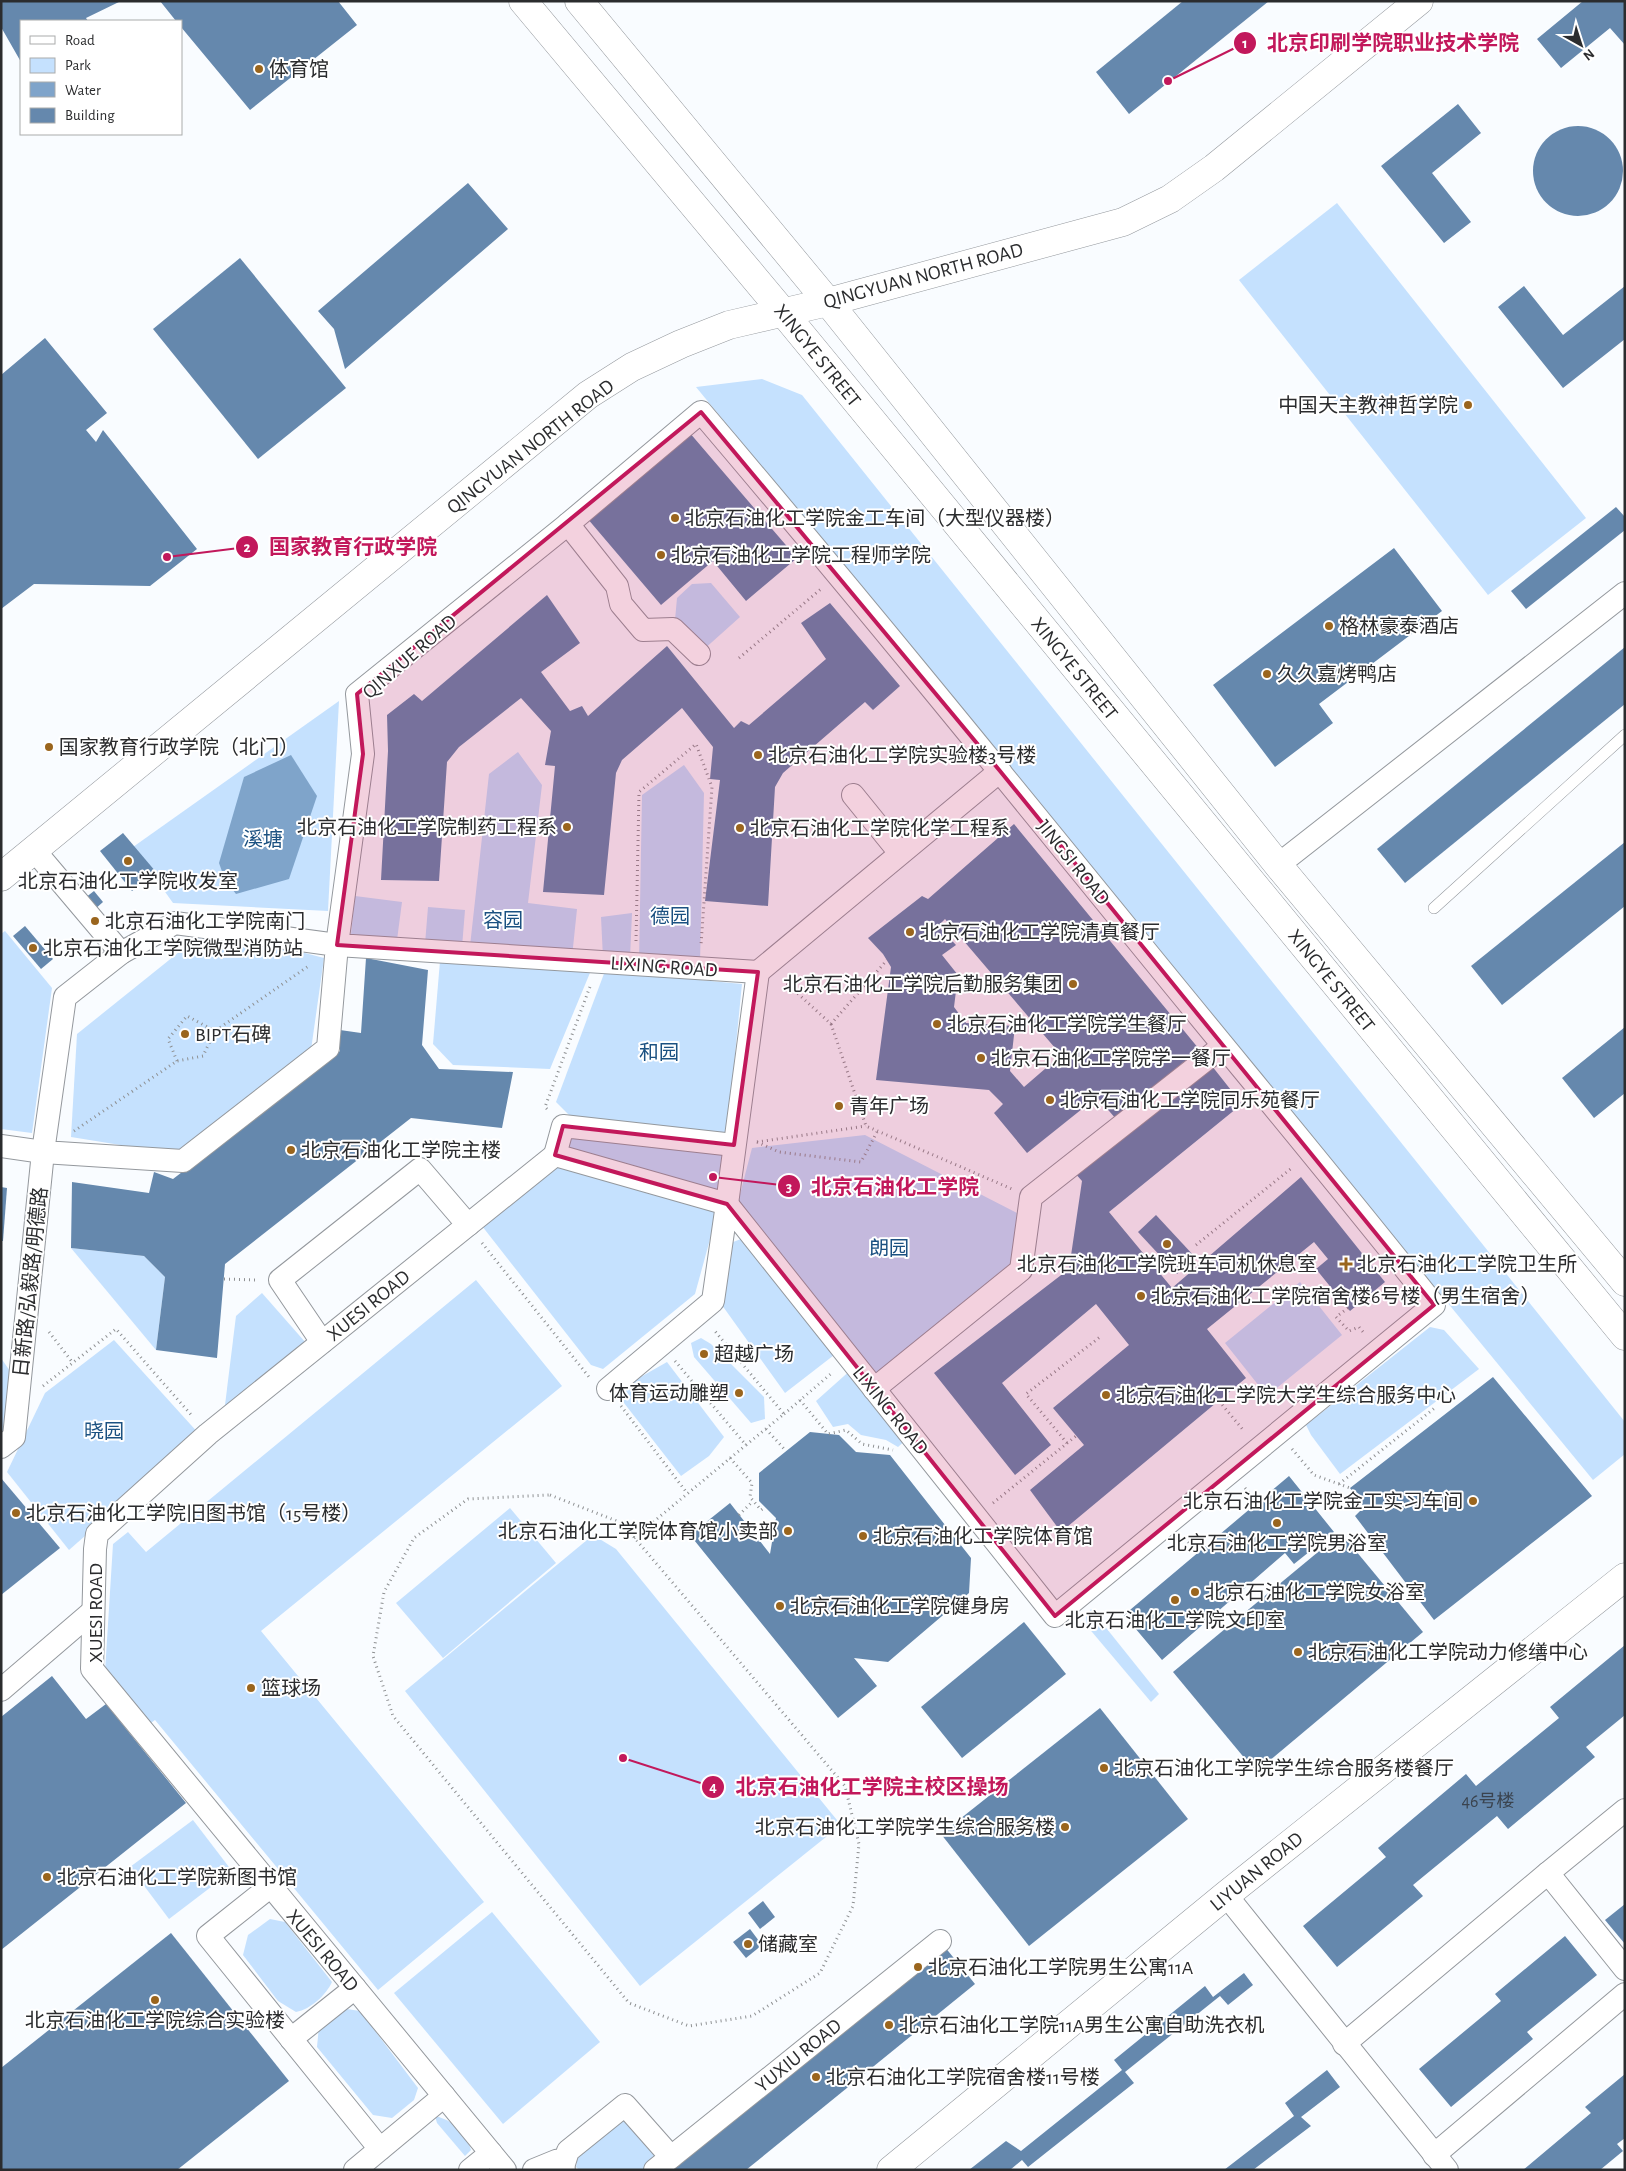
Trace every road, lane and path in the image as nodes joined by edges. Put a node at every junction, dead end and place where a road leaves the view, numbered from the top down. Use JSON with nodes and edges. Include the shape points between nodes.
{"nodes":[{"id":1,"x":523,"y":1,"type":"edge"},
{"id":2,"x":579,"y":1,"type":"edge"},
{"id":3,"x":1419,"y":1,"type":"edge"},
{"id":4,"x":828,"y":302,"type":"junction"},
{"id":5,"x":782,"y":311,"type":"junction"},
{"id":6,"x":568,"y":524,"type":"junction"},
{"id":7,"x":838,"y":575,"type":"junction"},
{"id":8,"x":1624,"y":595,"type":"edge"},
{"id":9,"x":699,"y":654,"type":"dead end"},
{"id":10,"x":739,"y":658,"type":"dead end"},
{"id":11,"x":1625,"y":735,"type":"edge"},
{"id":12,"x":1000,"y":771,"type":"junction"},
{"id":13,"x":853,"y":795,"type":"dead end"},
{"id":14,"x":34,"y":850,"type":"junction"},
{"id":15,"x":900,"y":853,"type":"junction"},
{"id":16,"x":1278,"y":866,"type":"junction"},
{"id":17,"x":1,"y":877,"type":"edge"},
{"id":18,"x":1434,"y":908,"type":"dead end"},
{"id":19,"x":337,"y":945,"type":"junction"},
{"id":20,"x":121,"y":953,"type":"junction"},
{"id":21,"x":887,"y":960,"type":"dead end"},
{"id":22,"x":600,"y":962,"type":"junction"},
{"id":23,"x":636,"y":964,"type":"junction"},
{"id":24,"x":700,"y":968,"type":"junction"},
{"id":25,"x":762,"y":968,"type":"junction"},
{"id":26,"x":831,"y":1024,"type":"junction"},
{"id":27,"x":215,"y":1031,"type":"junction"},
{"id":28,"x":1223,"y":1046,"type":"junction"},
{"id":29,"x":177,"y":1062,"type":"junction"},
{"id":30,"x":563,"y":1126,"type":"junction"},
{"id":31,"x":866,"y":1126,"type":"junction"},
{"id":32,"x":877,"y":1132,"type":"junction"},
{"id":33,"x":757,"y":1142,"type":"junction"},
{"id":34,"x":734,"y":1145,"type":"junction"},
{"id":35,"x":1,"y":1146,"type":"edge"},
{"id":36,"x":43,"y":1152,"type":"junction"},
{"id":37,"x":1311,"y":1152,"type":"junction"},
{"id":38,"x":555,"y":1154,"type":"junction"},
{"id":39,"x":1030,"y":1197,"type":"junction"},
{"id":40,"x":727,"y":1204,"type":"junction"},
{"id":41,"x":468,"y":1225,"type":"junction"},
{"id":42,"x":1196,"y":1246,"type":"dead end"},
{"id":43,"x":224,"y":1279,"type":"dead end"},
{"id":44,"x":280,"y":1280,"type":"junction"},
{"id":45,"x":1625,"y":1282,"type":"edge"},
{"id":46,"x":28,"y":1304,"type":"junction"},
{"id":47,"x":1348,"y":1308,"type":"dead end"},
{"id":48,"x":699,"y":1313,"type":"junction"},
{"id":49,"x":1625,"y":1336,"type":"edge"},
{"id":50,"x":1100,"y":1337,"type":"dead end"},
{"id":51,"x":322,"y":1342,"type":"junction"},
{"id":52,"x":661,"y":1345,"type":"junction"},
{"id":53,"x":1377,"y":1352,"type":"junction"},
{"id":54,"x":849,"y":1358,"type":"junction"},
{"id":55,"x":73,"y":1363,"type":"junction"},
{"id":56,"x":608,"y":1389,"type":"junction"},
{"id":57,"x":874,"y":1389,"type":"junction"},
{"id":58,"x":800,"y":1400,"type":"junction"},
{"id":59,"x":1219,"y":1401,"type":"dead end"},
{"id":60,"x":18,"y":1406,"type":"junction"},
{"id":61,"x":1436,"y":1407,"type":"dead end"},
{"id":62,"x":784,"y":1414,"type":"junction"},
{"id":63,"x":766,"y":1429,"type":"junction"},
{"id":64,"x":208,"y":1434,"type":"junction"},
{"id":65,"x":1278,"y":1434,"type":"junction"},
{"id":66,"x":1076,"y":1436,"type":"dead end"},
{"id":67,"x":914,"y":1438,"type":"junction"},
{"id":68,"x":1067,"y":1443,"type":"junction"},
{"id":69,"x":746,"y":1445,"type":"junction"},
{"id":70,"x":1,"y":1447,"type":"edge"},
{"id":71,"x":1259,"y":1449,"type":"junction"},
{"id":72,"x":786,"y":1451,"type":"dead end"},
{"id":73,"x":730,"y":1458,"type":"junction"},
{"id":74,"x":1339,"y":1484,"type":"junction"},
{"id":75,"x":1350,"y":1488,"type":"dead end"},
{"id":76,"x":687,"y":1493,"type":"junction"},
{"id":77,"x":754,"y":1501,"type":"junction"},
{"id":78,"x":765,"y":1507,"type":"dead end"},
{"id":79,"x":739,"y":1515,"type":"dead end"},
{"id":80,"x":976,"y":1517,"type":"junction"},
{"id":81,"x":634,"y":1538,"type":"junction"},
{"id":82,"x":1625,"y":1577,"type":"edge"},
{"id":83,"x":93,"y":1611,"type":"junction"},
{"id":84,"x":1,"y":1690,"type":"edge"},
{"id":85,"x":1625,"y":1810,"type":"edge"},
{"id":86,"x":1548,"y":1873,"type":"junction"},
{"id":87,"x":270,"y":1886,"type":"junction"},
{"id":88,"x":1226,"y":1895,"type":"junction"},
{"id":89,"x":940,"y":1941,"type":"dead end"},
{"id":90,"x":1625,"y":1969,"type":"edge"},
{"id":91,"x":354,"y":1988,"type":"junction"},
{"id":92,"x":1625,"y":1994,"type":"edge"},
{"id":93,"x":291,"y":2039,"type":"junction"},
{"id":94,"x":1344,"y":2044,"type":"junction"},
{"id":95,"x":444,"y":2096,"type":"junction"},
{"id":96,"x":380,"y":2149,"type":"junction"},
{"id":97,"x":498,"y":2161,"type":"edge"},
{"id":98,"x":1440,"y":2162,"type":"edge"},
{"id":99,"x":663,"y":2163,"type":"edge"},
{"id":100,"x":563,"y":2169,"type":"edge"},
{"id":101,"x":355,"y":2170,"type":"edge"},
{"id":102,"x":470,"y":2170,"type":"edge"},
{"id":103,"x":534,"y":2170,"type":"edge"},
{"id":104,"x":891,"y":2170,"type":"edge"}],
"edges":[{"from":1,"to":5,"type":"main road","name":"XINGYE STREET"},
{"from":2,"to":4,"type":"main road","name":"XINGYE STREET"},
{"from":3,"to":4,"type":"main road","name":"QINGYUAN NORTH ROAD","via":[[1214,168],[1170,199],[1123,222]]},
{"from":4,"to":5,"type":"main road","name":"QINGYUAN NORTH ROAD"},
{"from":4,"to":16,"type":"main road","name":"XINGYE STREET"},
{"from":5,"to":14,"type":"main road","name":"QINGYUAN NORTH ROAD","via":[[728,325],[681,344],[632,367],[588,395]]},
{"from":5,"to":49,"type":"main road","name":"XINGYE STREET"},
{"from":6,"to":7,"type":"street","name":"JINGSI ROAD","via":[[701,412]]},
{"from":6,"to":9,"type":"street","via":[[617,586],[621,604],[643,630],[672,629]]},
{"from":6,"to":19,"type":"street","name":"QINXUE ROAD","via":[[357,694],[363,754]]},
{"from":7,"to":10,"type":"path"},
{"from":7,"to":12,"type":"street","name":"JINGSI ROAD"},
{"from":8,"to":16,"type":"street"},
{"from":11,"to":18,"type":"lane"},
{"from":12,"to":15,"type":"street"},
{"from":12,"to":28,"type":"street","name":"JINGSI ROAD"},
{"from":13,"to":15,"type":"street"},
{"from":14,"to":17,"type":"main road","name":"QINGYUAN NORTH ROAD"},
{"from":14,"to":20,"type":"street"},
{"from":15,"to":25,"type":"street"},
{"from":16,"to":45,"type":"main road","name":"XINGYE STREET"},
{"from":19,"to":20,"type":"street","name":"LIXING ROAD","via":[[175,922]]},
{"from":19,"to":22,"type":"street","name":"LIXING ROAD"},
{"from":19,"to":27,"type":"path"},
{"from":19,"to":36,"type":"street","via":[[328,1048],[183,1161]]},
{"from":20,"to":36,"type":"street","name":"日新路/弘毅路/明德路","via":[[65,997]]},
{"from":21,"to":26,"type":"path"},
{"from":22,"to":23,"type":"street","name":"LIXING ROAD"},
{"from":22,"to":30,"type":"path","via":[[545,1107]]},
{"from":23,"to":24,"type":"street","name":"LIXING ROAD"},
{"from":23,"to":24,"type":"path","via":[[639,792],[696,744],[712,787]]},
{"from":24,"to":25,"type":"street","name":"LIXING ROAD"},
{"from":25,"to":26,"type":"path"},
{"from":25,"to":34,"type":"street"},
{"from":26,"to":31,"type":"path"},
{"from":27,"to":29,"type":"path","via":[[203,1056]]},
{"from":27,"to":29,"type":"path","via":[[188,1016],[168,1039]]},
{"from":28,"to":37,"type":"street","name":"JINGSI ROAD"},
{"from":28,"to":39,"type":"street"},
{"from":29,"to":36,"type":"path"},
{"from":30,"to":34,"type":"street"},
{"from":30,"to":38,"type":"street"},
{"from":31,"to":32,"type":"path"},
{"from":31,"to":33,"type":"path"},
{"from":32,"to":33,"type":"path","via":[[861,1162],[779,1152]]},
{"from":32,"to":39,"type":"path"},
{"from":33,"to":34,"type":"path"},
{"from":34,"to":40,"type":"street"},
{"from":35,"to":36,"type":"street"},
{"from":36,"to":46,"type":"street","name":"日新路/弘毅路/明德路"},
{"from":37,"to":42,"type":"path"},
{"from":37,"to":53,"type":"street","name":"JINGSI ROAD","via":[[1434,1305]]},
{"from":38,"to":40,"type":"street"},
{"from":38,"to":41,"type":"street","name":"XUESI ROAD"},
{"from":39,"to":57,"type":"street","via":[[1021,1270]]},
{"from":40,"to":48,"type":"street","via":[[713,1301]]},
{"from":40,"to":54,"type":"street","name":"LIXING ROAD"},
{"from":41,"to":44,"type":"street","via":[[420,1168]]},
{"from":41,"to":51,"type":"street","name":"XUESI ROAD"},
{"from":41,"to":56,"type":"path","via":[[589,1377]]},
{"from":43,"to":44,"type":"path"},
{"from":44,"to":51,"type":"street"},
{"from":46,"to":55,"type":"path"},
{"from":46,"to":60,"type":"street","name":"日新路/弘毅路/明德路"},
{"from":47,"to":53,"type":"path","via":[[1336,1317],[1349,1331],[1359,1327]]},
{"from":48,"to":52,"type":"street"},
{"from":48,"to":62,"type":"path"},
{"from":50,"to":68,"type":"path","via":[[1026,1394]]},
{"from":51,"to":64,"type":"street","name":"XUESI ROAD"},
{"from":52,"to":56,"type":"street"},
{"from":52,"to":69,"type":"path"},
{"from":53,"to":65,"type":"street"},
{"from":54,"to":57,"type":"street","name":"LIXING ROAD"},
{"from":54,"to":58,"type":"path"},
{"from":55,"to":60,"type":"path"},
{"from":55,"to":64,"type":"path","via":[[116,1330]]},
{"from":56,"to":76,"type":"path"},
{"from":57,"to":67,"type":"street","name":"LIXING ROAD"},
{"from":58,"to":62,"type":"path"},
{"from":58,"to":67,"type":"path","via":[[828,1434],[846,1430],[862,1444],[897,1451]]},
{"from":59,"to":71,"type":"path"},
{"from":60,"to":70,"type":"street","name":"日新路/弘毅路/明德路","via":[[14,1437]]},
{"from":61,"to":74,"type":"path"},
{"from":62,"to":63,"type":"path"},
{"from":63,"to":69,"type":"path"},
{"from":63,"to":72,"type":"path"},
{"from":64,"to":83,"type":"street","name":"XUESI ROAD","via":[[97,1534]]},
{"from":65,"to":71,"type":"street"},
{"from":65,"to":74,"type":"path","via":[[1314,1475]]},
{"from":66,"to":68,"type":"path"},
{"from":67,"to":80,"type":"street","name":"LIXING ROAD"},
{"from":68,"to":80,"type":"path"},
{"from":69,"to":73,"type":"path"},
{"from":71,"to":80,"type":"street","name":"LIXING ROAD","via":[[1055,1616]]},
{"from":73,"to":76,"type":"path"},
{"from":73,"to":77,"type":"path","via":[[752,1483],[750,1497]]},
{"from":74,"to":75,"type":"path"},
{"from":76,"to":81,"type":"path"},
{"from":77,"to":78,"type":"path","via":[[761,1510]]},
{"from":77,"to":79,"type":"path"},
{"from":81,"to":81,"type":"path","via":[[622,1523],[550,1495],[468,1499],[414,1538],[384,1592],[373,1656],[393,1716],[629,2004],[689,2026],[752,2016],[820,1973],[853,1906],[859,1844],[848,1796],[845,1786]]},
{"from":82,"to":88,"type":"main road","name":"LIYUAN ROAD"},
{"from":83,"to":84,"type":"street"},
{"from":83,"to":87,"type":"street","name":"XUESI ROAD","via":[[92,1669]]},
{"from":85,"to":86,"type":"street"},
{"from":86,"to":90,"type":"street"},
{"from":86,"to":94,"type":"street"},
{"from":87,"to":91,"type":"street","name":"XUESI ROAD"},
{"from":87,"to":93,"type":"street","via":[[208,1936]]},
{"from":88,"to":94,"type":"street"},
{"from":88,"to":104,"type":"main road","name":"LIYUAN ROAD"},
{"from":89,"to":99,"type":"street","name":"YUXIU ROAD"},
{"from":91,"to":93,"type":"street"},
{"from":91,"to":95,"type":"street","name":"XUESI ROAD"},
{"from":92,"to":98,"type":"street"},
{"from":93,"to":96,"type":"street"},
{"from":94,"to":98,"type":"street"},
{"from":95,"to":96,"type":"street"},
{"from":95,"to":97,"type":"street","name":"XUESI ROAD"},
{"from":96,"to":101,"type":"street"},
{"from":97,"to":102,"type":"street"},
{"from":99,"to":100,"type":"street","via":[[625,2105],[568,2151]]},
{"from":100,"to":103,"type":"street","via":[[556,2161]]}]}
